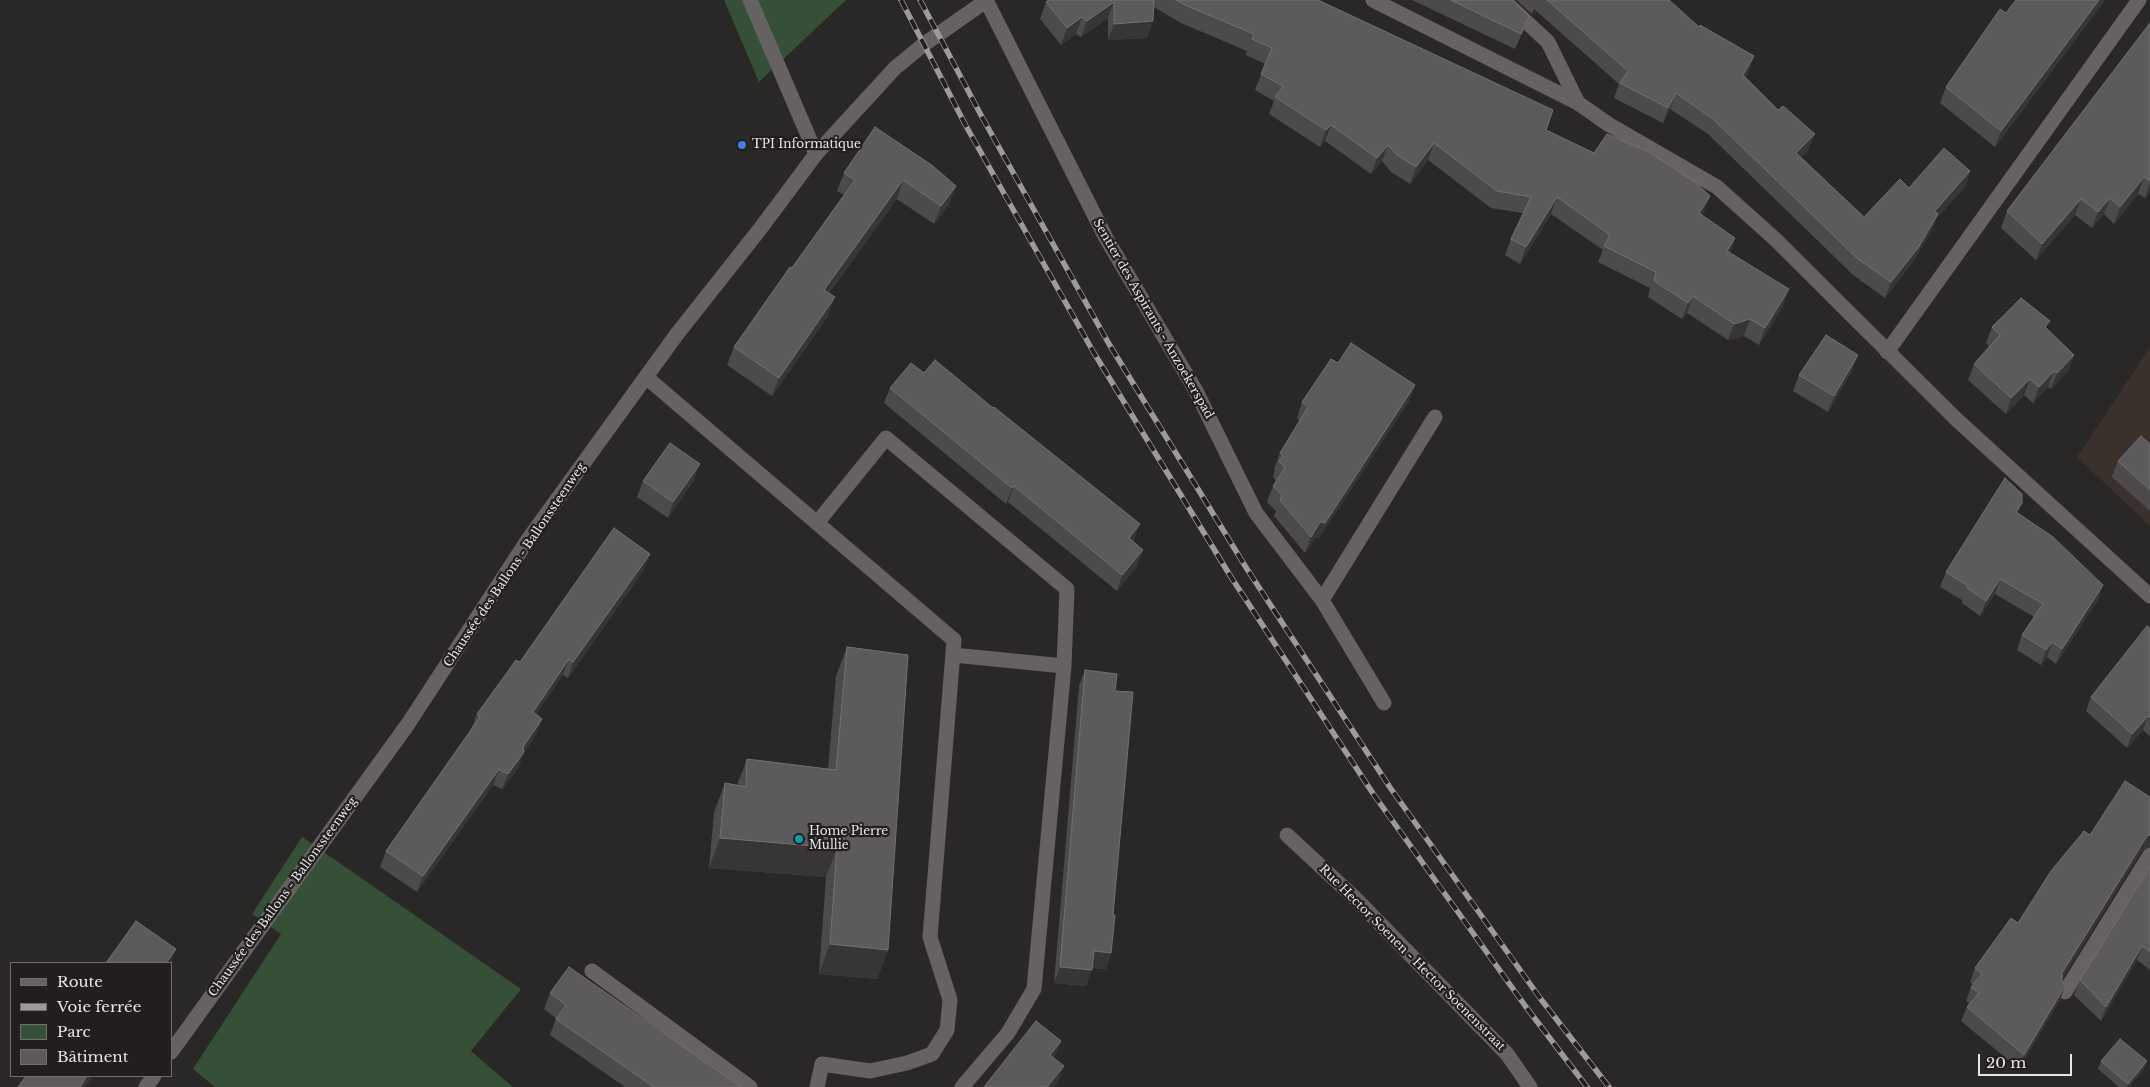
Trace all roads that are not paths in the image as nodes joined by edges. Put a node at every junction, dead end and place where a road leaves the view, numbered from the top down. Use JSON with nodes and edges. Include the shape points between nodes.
{"nodes":[{"id":1,"x":750,"y":0,"type":"edge"},
{"id":2,"x":986,"y":0,"type":"edge"},
{"id":3,"x":1373,"y":0,"type":"edge"},
{"id":4,"x":1503,"y":0,"type":"edge"},
{"id":5,"x":2140,"y":0,"type":"edge"},
{"id":6,"x":1578,"y":103,"type":"junction"},
{"id":7,"x":816,"y":154,"type":"junction"},
{"id":8,"x":1887,"y":352,"type":"junction"},
{"id":9,"x":646,"y":377,"type":"junction"},
{"id":10,"x":1435,"y":418,"type":"dead end"},
{"id":11,"x":817,"y":523,"type":"junction"},
{"id":12,"x":2150,"y":596,"type":"edge"},
{"id":13,"x":1322,"y":600,"type":"junction"},
{"id":14,"x":953,"y":655,"type":"junction"},
{"id":15,"x":1064,"y":666,"type":"junction"},
{"id":16,"x":1384,"y":703,"type":"dead end"},
{"id":17,"x":1287,"y":835,"type":"dead end"},
{"id":18,"x":2150,"y":854,"type":"edge"},
{"id":19,"x":592,"y":971,"type":"dead end"},
{"id":20,"x":2065,"y":992,"type":"edge"},
{"id":21,"x":172,"y":1051,"type":"edge"},
{"id":22,"x":750,"y":1087,"type":"edge"},
{"id":23,"x":817,"y":1087,"type":"edge"},
{"id":24,"x":962,"y":1087,"type":"edge"},
{"id":25,"x":1530,"y":1087,"type":"edge"}],
"edges":[{"from":1,"to":7,"type":"street"},
{"from":2,"to":7,"type":"street","name":"Chaussée des Ballons - Ballonssteenweg","via":[[895,68]]},
{"from":2,"to":13,"type":"street","name":"Sentier des Aspirants - Anzoekerspad","via":[[1106,238],[1196,391],[1256,513]]},
{"from":3,"to":6,"type":"street"},
{"from":4,"to":6,"type":"street","via":[[1548,42]]},
{"from":5,"to":8,"type":"street"},
{"from":6,"to":8,"type":"street","via":[[1608,124],[1717,186],[1775,239]]},
{"from":7,"to":9,"type":"street","name":"Chaussée des Ballons - Ballonssteenweg"},
{"from":8,"to":12,"type":"street"},
{"from":9,"to":11,"type":"street"},
{"from":9,"to":21,"type":"street","name":"Chaussée des Ballons - Ballonssteenweg","via":[[527,541],[408,724]]},
{"from":10,"to":13,"type":"street"},
{"from":11,"to":14,"type":"street","via":[[954,640]]},
{"from":11,"to":15,"type":"street","via":[[886,438],[1067,589]]},
{"from":13,"to":16,"type":"street","name":"Sentier des Aspirants - Anzoekerspad"},
{"from":14,"to":15,"type":"street"},
{"from":14,"to":23,"type":"street","via":[[930,937],[950,1000],[948,1030],[932,1054],[907,1063],[870,1071],[822,1064]]},
{"from":15,"to":24,"type":"street","via":[[1034,989],[1008,1034]]},
{"from":17,"to":25,"type":"street","name":"Rue Hector Soenen - Hector Soenenstraat","via":[[1357,900],[1507,1054]]},
{"from":18,"to":20,"type":"street"},
{"from":19,"to":22,"type":"street"}]}
